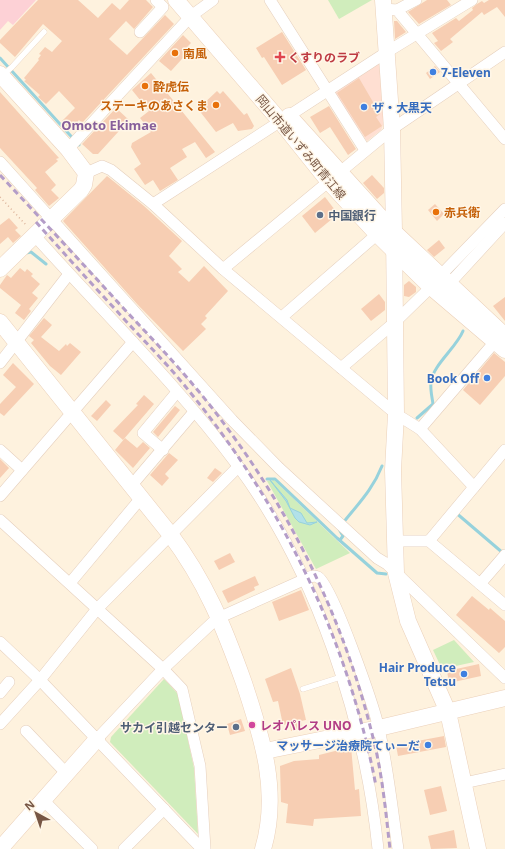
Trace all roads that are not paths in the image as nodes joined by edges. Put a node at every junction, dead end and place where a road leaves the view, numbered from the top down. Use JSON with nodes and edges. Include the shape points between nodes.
{"nodes":[{"id":1,"x":156,"y":0,"type":"edge"},
{"id":2,"x":176,"y":0,"type":"edge"},
{"id":3,"x":213,"y":0,"type":"edge"},
{"id":4,"x":270,"y":0,"type":"edge"},
{"id":5,"x":416,"y":0,"type":"edge"},
{"id":6,"x":472,"y":0,"type":"edge"},
{"id":7,"x":388,"y":6,"type":"edge"},
{"id":8,"x":193,"y":9,"type":"edge"},
{"id":9,"x":44,"y":32,"type":"dead end"},
{"id":10,"x":140,"y":32,"type":"dead end"},
{"id":11,"x":417,"y":34,"type":"junction"},
{"id":12,"x":387,"y":52,"type":"junction"},
{"id":13,"x":505,"y":52,"type":"edge"},
{"id":14,"x":5,"y":72,"type":"edge"},
{"id":15,"x":458,"y":83,"type":"junction"},
{"id":16,"x":328,"y":92,"type":"junction"},
{"id":17,"x":285,"y":119,"type":"junction"},
{"id":18,"x":392,"y":128,"type":"junction"},
{"id":19,"x":505,"y":139,"type":"edge"},
{"id":20,"x":73,"y":143,"type":"junction"},
{"id":21,"x":366,"y":150,"type":"junction"},
{"id":22,"x":0,"y":162,"type":"edge"},
{"id":23,"x":86,"y":173,"type":"junction"},
{"id":24,"x":334,"y":177,"type":"junction"},
{"id":25,"x":153,"y":204,"type":"junction"},
{"id":26,"x":505,"y":209,"type":"edge"},
{"id":27,"x":52,"y":219,"type":"junction"},
{"id":28,"x":505,"y":223,"type":"edge"},
{"id":29,"x":386,"y":230,"type":"junction"},
{"id":30,"x":35,"y":236,"type":"junction"},
{"id":31,"x":394,"y":251,"type":"junction"},
{"id":32,"x":0,"y":269,"type":"edge"},
{"id":33,"x":223,"y":269,"type":"junction"},
{"id":34,"x":69,"y":274,"type":"junction"},
{"id":35,"x":440,"y":282,"type":"junction"},
{"id":36,"x":282,"y":317,"type":"junction"},
{"id":37,"x":0,"y":322,"type":"edge"},
{"id":38,"x":396,"y":322,"type":"junction"},
{"id":39,"x":502,"y":338,"type":"edge"},
{"id":40,"x":16,"y":342,"type":"junction"},
{"id":41,"x":133,"y":342,"type":"junction"},
{"id":42,"x":0,"y":363,"type":"edge"},
{"id":43,"x":341,"y":368,"type":"junction"},
{"id":44,"x":177,"y":392,"type":"junction"},
{"id":45,"x":194,"y":412,"type":"junction"},
{"id":46,"x":73,"y":413,"type":"junction"},
{"id":47,"x":396,"y":414,"type":"junction"},
{"id":48,"x":420,"y":429,"type":"junction"},
{"id":49,"x":0,"y":450,"type":"edge"},
{"id":50,"x":163,"y":450,"type":"junction"},
{"id":51,"x":505,"y":450,"type":"edge"},
{"id":52,"x":238,"y":467,"type":"junction"},
{"id":53,"x":22,"y":470,"type":"junction"},
{"id":54,"x":474,"y":487,"type":"junction"},
{"id":55,"x":136,"y":492,"type":"junction"},
{"id":56,"x":0,"y":496,"type":"edge"},
{"id":57,"x":0,"y":520,"type":"edge"},
{"id":58,"x":170,"y":534,"type":"junction"},
{"id":59,"x":395,"y":541,"type":"junction"},
{"id":60,"x":429,"y":541,"type":"junction"},
{"id":61,"x":505,"y":555,"type":"edge"},
{"id":62,"x":396,"y":573,"type":"junction"},
{"id":63,"x":304,"y":580,"type":"junction"},
{"id":64,"x":70,"y":583,"type":"junction"},
{"id":65,"x":480,"y":584,"type":"junction"},
{"id":66,"x":505,"y":605,"type":"edge"},
{"id":67,"x":97,"y":609,"type":"junction"},
{"id":68,"x":220,"y":618,"type":"junction"},
{"id":69,"x":0,"y":642,"type":"edge"},
{"id":70,"x":163,"y":669,"type":"junction"},
{"id":71,"x":341,"y":677,"type":"junction"},
{"id":72,"x":505,"y":678,"type":"edge"},
{"id":73,"x":40,"y":680,"type":"junction"},
{"id":74,"x":9,"y":682,"type":"dead end"},
{"id":75,"x":303,"y":689,"type":"dead end"},
{"id":76,"x":0,"y":693,"type":"edge"},
{"id":77,"x":505,"y":698,"type":"edge"},
{"id":78,"x":448,"y":712,"type":"junction"},
{"id":79,"x":0,"y":724,"type":"edge"},
{"id":80,"x":379,"y":728,"type":"junction"},
{"id":81,"x":26,"y":731,"type":"dead end"},
{"id":82,"x":358,"y":732,"type":"junction"},
{"id":83,"x":97,"y":739,"type":"junction"},
{"id":84,"x":265,"y":751,"type":"junction"},
{"id":85,"x":66,"y":774,"type":"junction"},
{"id":86,"x":505,"y":774,"type":"edge"},
{"id":87,"x":468,"y":782,"type":"junction"},
{"id":88,"x":43,"y":800,"type":"junction"},
{"id":89,"x":164,"y":809,"type":"junction"},
{"id":90,"x":0,"y":849,"type":"edge"},
{"id":91,"x":92,"y":849,"type":"edge"},
{"id":92,"x":124,"y":849,"type":"edge"},
{"id":93,"x":202,"y":849,"type":"edge"},
{"id":94,"x":205,"y":849,"type":"edge"},
{"id":95,"x":263,"y":849,"type":"edge"},
{"id":96,"x":378,"y":849,"type":"edge"},
{"id":97,"x":398,"y":849,"type":"edge"},
{"id":98,"x":478,"y":849,"type":"edge"}],
"edges":[{"from":1,"to":10,"type":"street","via":[[163,7]]},
{"from":2,"to":8,"type":"street","name":"岡山市道いずみ町青江線"},
{"from":3,"to":8,"type":"street"},
{"from":4,"to":16,"type":"street"},
{"from":5,"to":7,"type":"street"},
{"from":6,"to":11,"type":"street"},
{"from":7,"to":11,"type":"street"},
{"from":7,"to":12,"type":"street"},
{"from":8,"to":17,"type":"street","name":"岡山市道いずみ町青江線"},
{"from":8,"to":20,"type":"street"},
{"from":9,"to":14,"type":"lane"},
{"from":11,"to":12,"type":"street"},
{"from":11,"to":15,"type":"street"},
{"from":12,"to":16,"type":"street"},
{"from":12,"to":18,"type":"street"},
{"from":13,"to":15,"type":"street"},
{"from":14,"to":20,"type":"street"},
{"from":15,"to":18,"type":"street"},
{"from":15,"to":19,"type":"street"},
{"from":16,"to":17,"type":"street"},
{"from":16,"to":21,"type":"street"},
{"from":17,"to":24,"type":"street","name":"岡山市道いずみ町青江線"},
{"from":17,"to":25,"type":"street"},
{"from":18,"to":21,"type":"street"},
{"from":18,"to":29,"type":"street"},
{"from":20,"to":23,"type":"street"},
{"from":21,"to":24,"type":"street"},
{"from":22,"to":27,"type":"street"},
{"from":23,"to":25,"type":"street","via":[[102,166],[111,170]]},
{"from":23,"to":27,"type":"street","via":[[81,190]]},
{"from":24,"to":29,"type":"street","name":"岡山市道いずみ町青江線"},
{"from":24,"to":33,"type":"street"},
{"from":25,"to":33,"type":"street"},
{"from":26,"to":35,"type":"street"},
{"from":27,"to":30,"type":"street"},
{"from":27,"to":62,"type":"street","via":[[278,468]]},
{"from":28,"to":35,"type":"street"},
{"from":29,"to":31,"type":"street"},
{"from":29,"to":35,"type":"street","name":"岡山市道いずみ町青江線"},
{"from":29,"to":36,"type":"street"},
{"from":30,"to":32,"type":"street"},
{"from":30,"to":34,"type":"street"},
{"from":31,"to":35,"type":"street","name":"岡山市道いずみ町青江線"},
{"from":31,"to":38,"type":"street"},
{"from":33,"to":36,"type":"street"},
{"from":34,"to":40,"type":"street"},
{"from":34,"to":41,"type":"street"},
{"from":35,"to":38,"type":"street"},
{"from":35,"to":39,"type":"street","name":"岡山市道いずみ町青江線"},
{"from":36,"to":43,"type":"street"},
{"from":37,"to":40,"type":"street"},
{"from":38,"to":43,"type":"street"},
{"from":38,"to":47,"type":"street"},
{"from":39,"to":48,"type":"street"},
{"from":40,"to":42,"type":"street"},
{"from":40,"to":46,"type":"street"},
{"from":41,"to":44,"type":"street"},
{"from":41,"to":46,"type":"street"},
{"from":43,"to":47,"type":"street"},
{"from":44,"to":45,"type":"street"},
{"from":44,"to":50,"type":"street","via":[[143,433]]},
{"from":45,"to":50,"type":"street"},
{"from":45,"to":52,"type":"street"},
{"from":46,"to":53,"type":"street"},
{"from":46,"to":55,"type":"street"},
{"from":47,"to":48,"type":"street"},
{"from":47,"to":59,"type":"street","via":[[393,470]]},
{"from":48,"to":54,"type":"street"},
{"from":49,"to":53,"type":"street"},
{"from":50,"to":55,"type":"street"},
{"from":51,"to":54,"type":"street"},
{"from":52,"to":58,"type":"street"},
{"from":52,"to":63,"type":"street","via":[[272,518]]},
{"from":53,"to":56,"type":"street"},
{"from":54,"to":60,"type":"street"},
{"from":55,"to":58,"type":"street"},
{"from":55,"to":64,"type":"street"},
{"from":57,"to":64,"type":"street"},
{"from":58,"to":67,"type":"street"},
{"from":58,"to":68,"type":"street","via":[[191,562]]},
{"from":59,"to":60,"type":"street"},
{"from":59,"to":62,"type":"street"},
{"from":60,"to":65,"type":"street"},
{"from":61,"to":65,"type":"street"},
{"from":62,"to":72,"type":"street"},
{"from":62,"to":78,"type":"street","via":[[408,621]]},
{"from":63,"to":68,"type":"street"},
{"from":63,"to":71,"type":"street","via":[[334,653]]},
{"from":63,"to":80,"type":"street","via":[[312,576],[324,582],[343,624]]},
{"from":64,"to":67,"type":"street"},
{"from":65,"to":66,"type":"street"},
{"from":67,"to":70,"type":"street"},
{"from":67,"to":73,"type":"street"},
{"from":68,"to":70,"type":"street"},
{"from":68,"to":84,"type":"street"},
{"from":69,"to":73,"type":"street"},
{"from":70,"to":83,"type":"street"},
{"from":70,"to":94,"type":"street","via":[[182,689],[188,712],[200,766]]},
{"from":71,"to":75,"type":"lane"},
{"from":71,"to":82,"type":"street"},
{"from":73,"to":79,"type":"street"},
{"from":73,"to":83,"type":"street"},
{"from":74,"to":76,"type":"street"},
{"from":77,"to":78,"type":"street"},
{"from":78,"to":80,"type":"street"},
{"from":78,"to":87,"type":"street"},
{"from":80,"to":82,"type":"street"},
{"from":80,"to":97,"type":"street"},
{"from":81,"to":85,"type":"street"},
{"from":82,"to":84,"type":"street"},
{"from":82,"to":96,"type":"street","via":[[369,778]]},
{"from":83,"to":85,"type":"street"},
{"from":83,"to":89,"type":"street"},
{"from":84,"to":95,"type":"street","via":[[269,793]]},
{"from":85,"to":88,"type":"street"},
{"from":86,"to":87,"type":"street"},
{"from":87,"to":98,"type":"street"},
{"from":88,"to":90,"type":"street"},
{"from":88,"to":91,"type":"street"},
{"from":89,"to":92,"type":"street"},
{"from":89,"to":93,"type":"street"}]}
